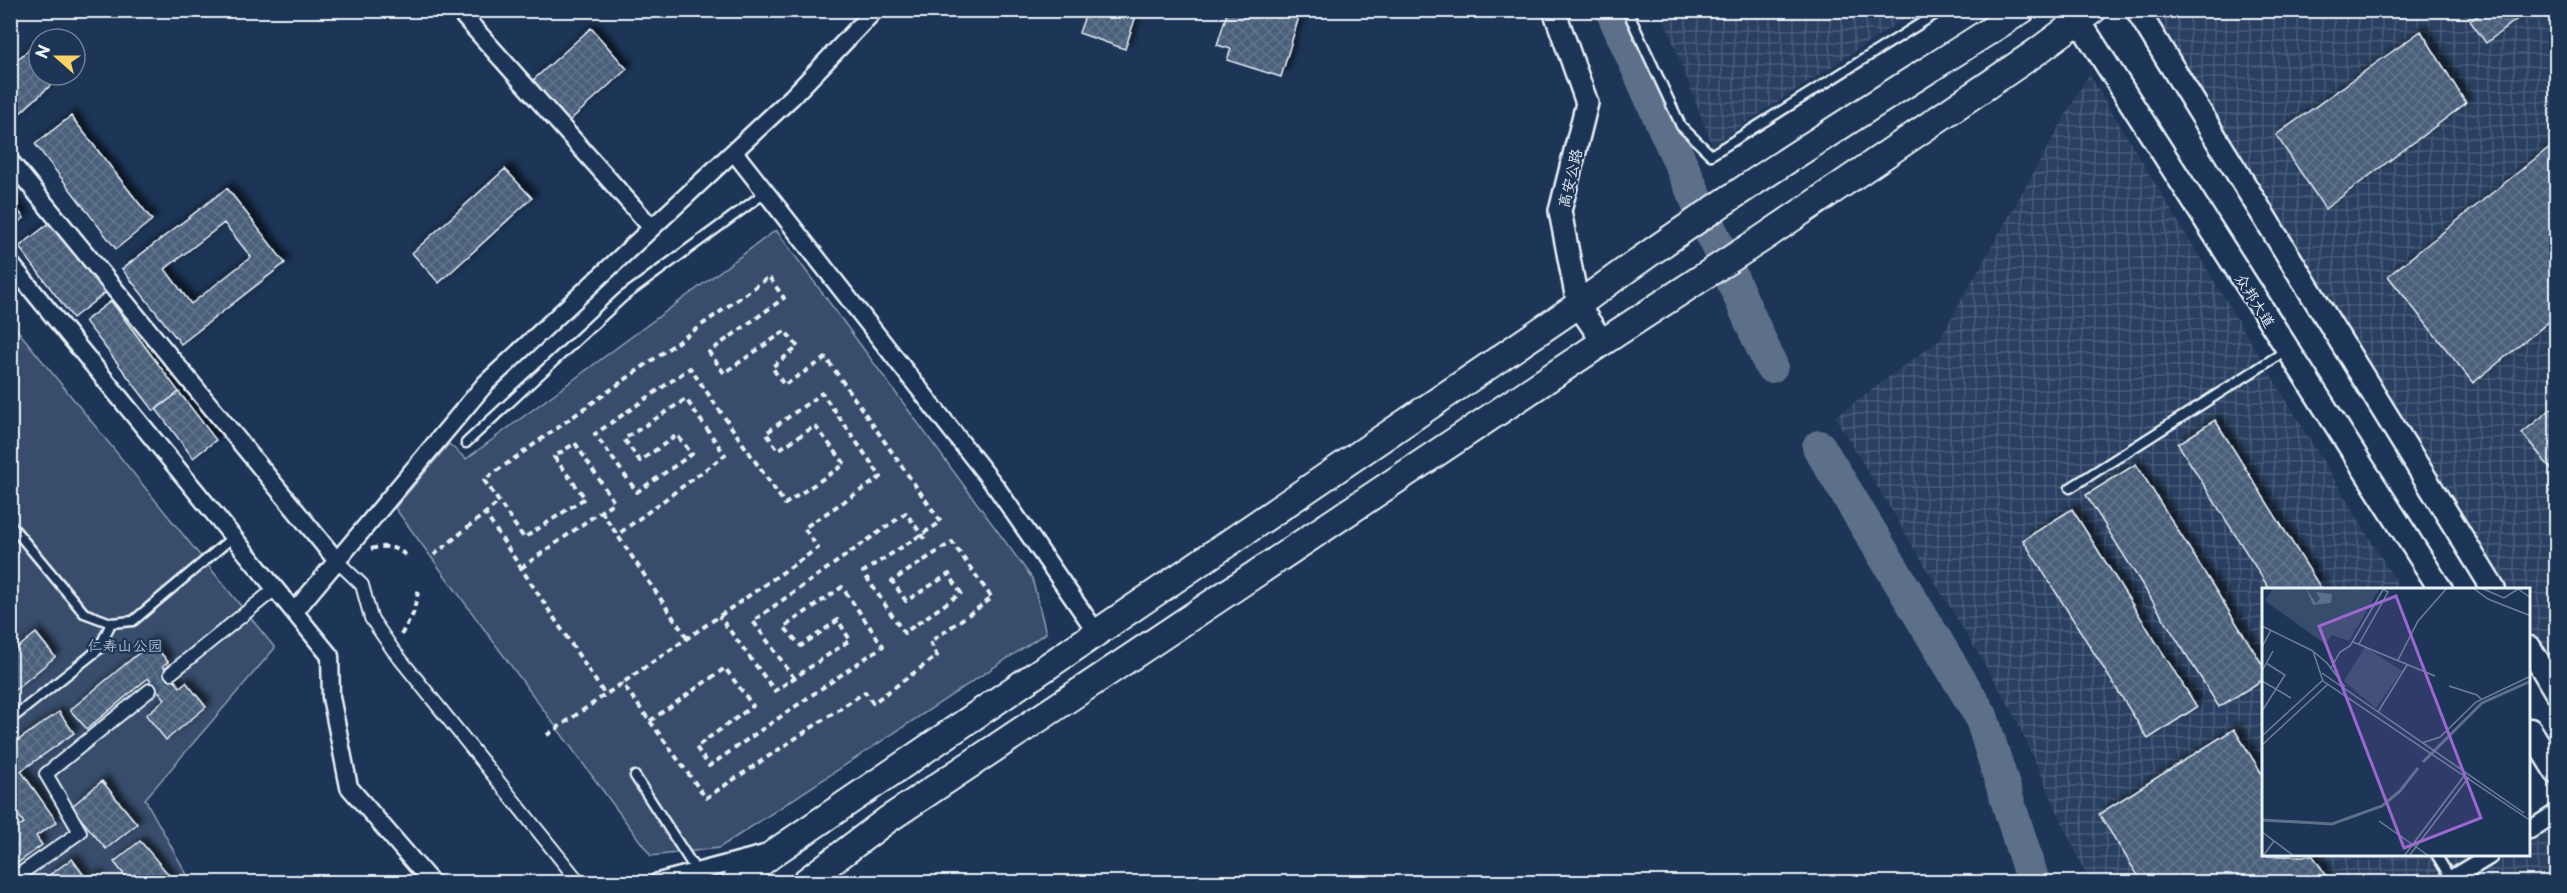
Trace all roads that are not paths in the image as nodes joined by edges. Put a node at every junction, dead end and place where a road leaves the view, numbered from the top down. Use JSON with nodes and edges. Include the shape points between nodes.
{"nodes":[{"id":1,"x":458,"y":10,"type":"edge"},
{"id":2,"x":875,"y":10,"type":"edge"},
{"id":3,"x":1554,"y":10,"type":"edge"},
{"id":4,"x":1627,"y":10,"type":"edge"},
{"id":5,"x":1942,"y":10,"type":"edge"},
{"id":6,"x":2022,"y":10,"type":"edge"},
{"id":7,"x":2138,"y":10,"type":"edge"},
{"id":8,"x":2081,"y":14,"type":"edge"},
{"id":9,"x":734,"y":152,"type":"junction"},
{"id":10,"x":10,"y":161,"type":"edge"},
{"id":11,"x":766,"y":192,"type":"junction"},
{"id":12,"x":652,"y":228,"type":"junction"},
{"id":13,"x":10,"y":263,"type":"edge"},
{"id":14,"x":1578,"y":305,"type":"junction"},
{"id":15,"x":1603,"y":342,"type":"junction"},
{"id":16,"x":2288,"y":350,"type":"junction"},
{"id":17,"x":466,"y":444,"type":"dead end"},
{"id":18,"x":2070,"y":488,"type":"dead end"},
{"id":19,"x":10,"y":524,"type":"edge"},
{"id":20,"x":234,"y":537,"type":"junction"},
{"id":21,"x":337,"y":561,"type":"junction"},
{"id":22,"x":2440,"y":588,"type":"edge"},
{"id":23,"x":2493,"y":588,"type":"edge"},
{"id":24,"x":275,"y":589,"type":"junction"},
{"id":25,"x":294,"y":612,"type":"junction"},
{"id":26,"x":111,"y":623,"type":"junction"},
{"id":27,"x":1097,"y":633,"type":"junction"},
{"id":28,"x":2531,"y":651,"type":"edge"},
{"id":29,"x":171,"y":673,"type":"tunnel mouth"},
{"id":30,"x":150,"y":690,"type":"tunnel mouth"},
{"id":31,"x":2556,"y":692,"type":"edge"},
{"id":32,"x":10,"y":720,"type":"edge"},
{"id":33,"x":2531,"y":733,"type":"edge"},
{"id":34,"x":2556,"y":772,"type":"edge"},
{"id":35,"x":635,"y":776,"type":"dead end"},
{"id":36,"x":2556,"y":813,"type":"edge"},
{"id":37,"x":2531,"y":829,"type":"edge"},
{"id":38,"x":778,"y":850,"type":"junction"},
{"id":39,"x":2438,"y":857,"type":"edge"},
{"id":40,"x":2486,"y":857,"type":"edge"},
{"id":41,"x":697,"y":872,"type":"junction"},
{"id":42,"x":10,"y":881,"type":"edge"},
{"id":43,"x":2449,"y":881,"type":"edge"},
{"id":44,"x":431,"y":882,"type":"edge"},
{"id":45,"x":579,"y":882,"type":"edge"},
{"id":46,"x":658,"y":882,"type":"edge"},
{"id":47,"x":735,"y":882,"type":"edge"},
{"id":48,"x":804,"y":882,"type":"edge"}],
"edges":[{"from":1,"to":12,"type":"street"},
{"from":2,"to":9,"type":"street"},
{"from":3,"to":14,"type":"street","name":"高安公路","via":[[1587,103],[1560,211]]},
{"from":4,"to":5,"type":"lane","via":[[1681,126],[1711,155]]},
{"from":6,"to":14,"type":"main road","via":[[1741,191]]},
{"from":7,"to":23,"type":"main road"},
{"from":8,"to":15,"type":"main road","via":[[2035,53]]},
{"from":8,"to":16,"type":"main road","name":"众邦大道"},
{"from":9,"to":11,"type":"street"},
{"from":9,"to":12,"type":"street"},
{"from":10,"to":21,"type":"street"},
{"from":11,"to":17,"type":"lane","via":[[623,297]]},
{"from":11,"to":27,"type":"street","via":[[996,487]]},
{"from":12,"to":21,"type":"street","via":[[486,383]]},
{"from":13,"to":20,"type":"street"},
{"from":14,"to":15,"type":"street","name":"高安公路"},
{"from":14,"to":27,"type":"main road"},
{"from":15,"to":48,"type":"main road","via":[[887,820]]},
{"from":16,"to":18,"type":"lane"},
{"from":16,"to":22,"type":"main road","name":"众邦大道"},
{"from":19,"to":26,"type":"lane","via":[[84,613]]},
{"from":20,"to":24,"type":"street"},
{"from":20,"to":26,"type":"lane","via":[[133,621]]},
{"from":21,"to":25,"type":"street"},
{"from":21,"to":45,"type":"street","via":[[362,585],[370,618],[393,650]]},
{"from":24,"to":25,"type":"street"},
{"from":24,"to":29,"type":"street"},
{"from":25,"to":44,"type":"street","via":[[330,656],[331,697],[349,787]]},
{"from":26,"to":32,"type":"lane","via":[[99,649]]},
{"from":27,"to":38,"type":"main road"},
{"from":28,"to":31,"type":"main road"},
{"from":30,"to":42,"type":"street","via":[[46,774],[80,832]]},
{"from":33,"to":34,"type":"main road"},
{"from":35,"to":41,"type":"lane"},
{"from":36,"to":37,"type":"street"},
{"from":38,"to":41,"type":"street"},
{"from":38,"to":47,"type":"main road"},
{"from":39,"to":43,"type":"lane"},
{"from":40,"to":43,"type":"street"},
{"from":41,"to":46,"type":"street"}]}
